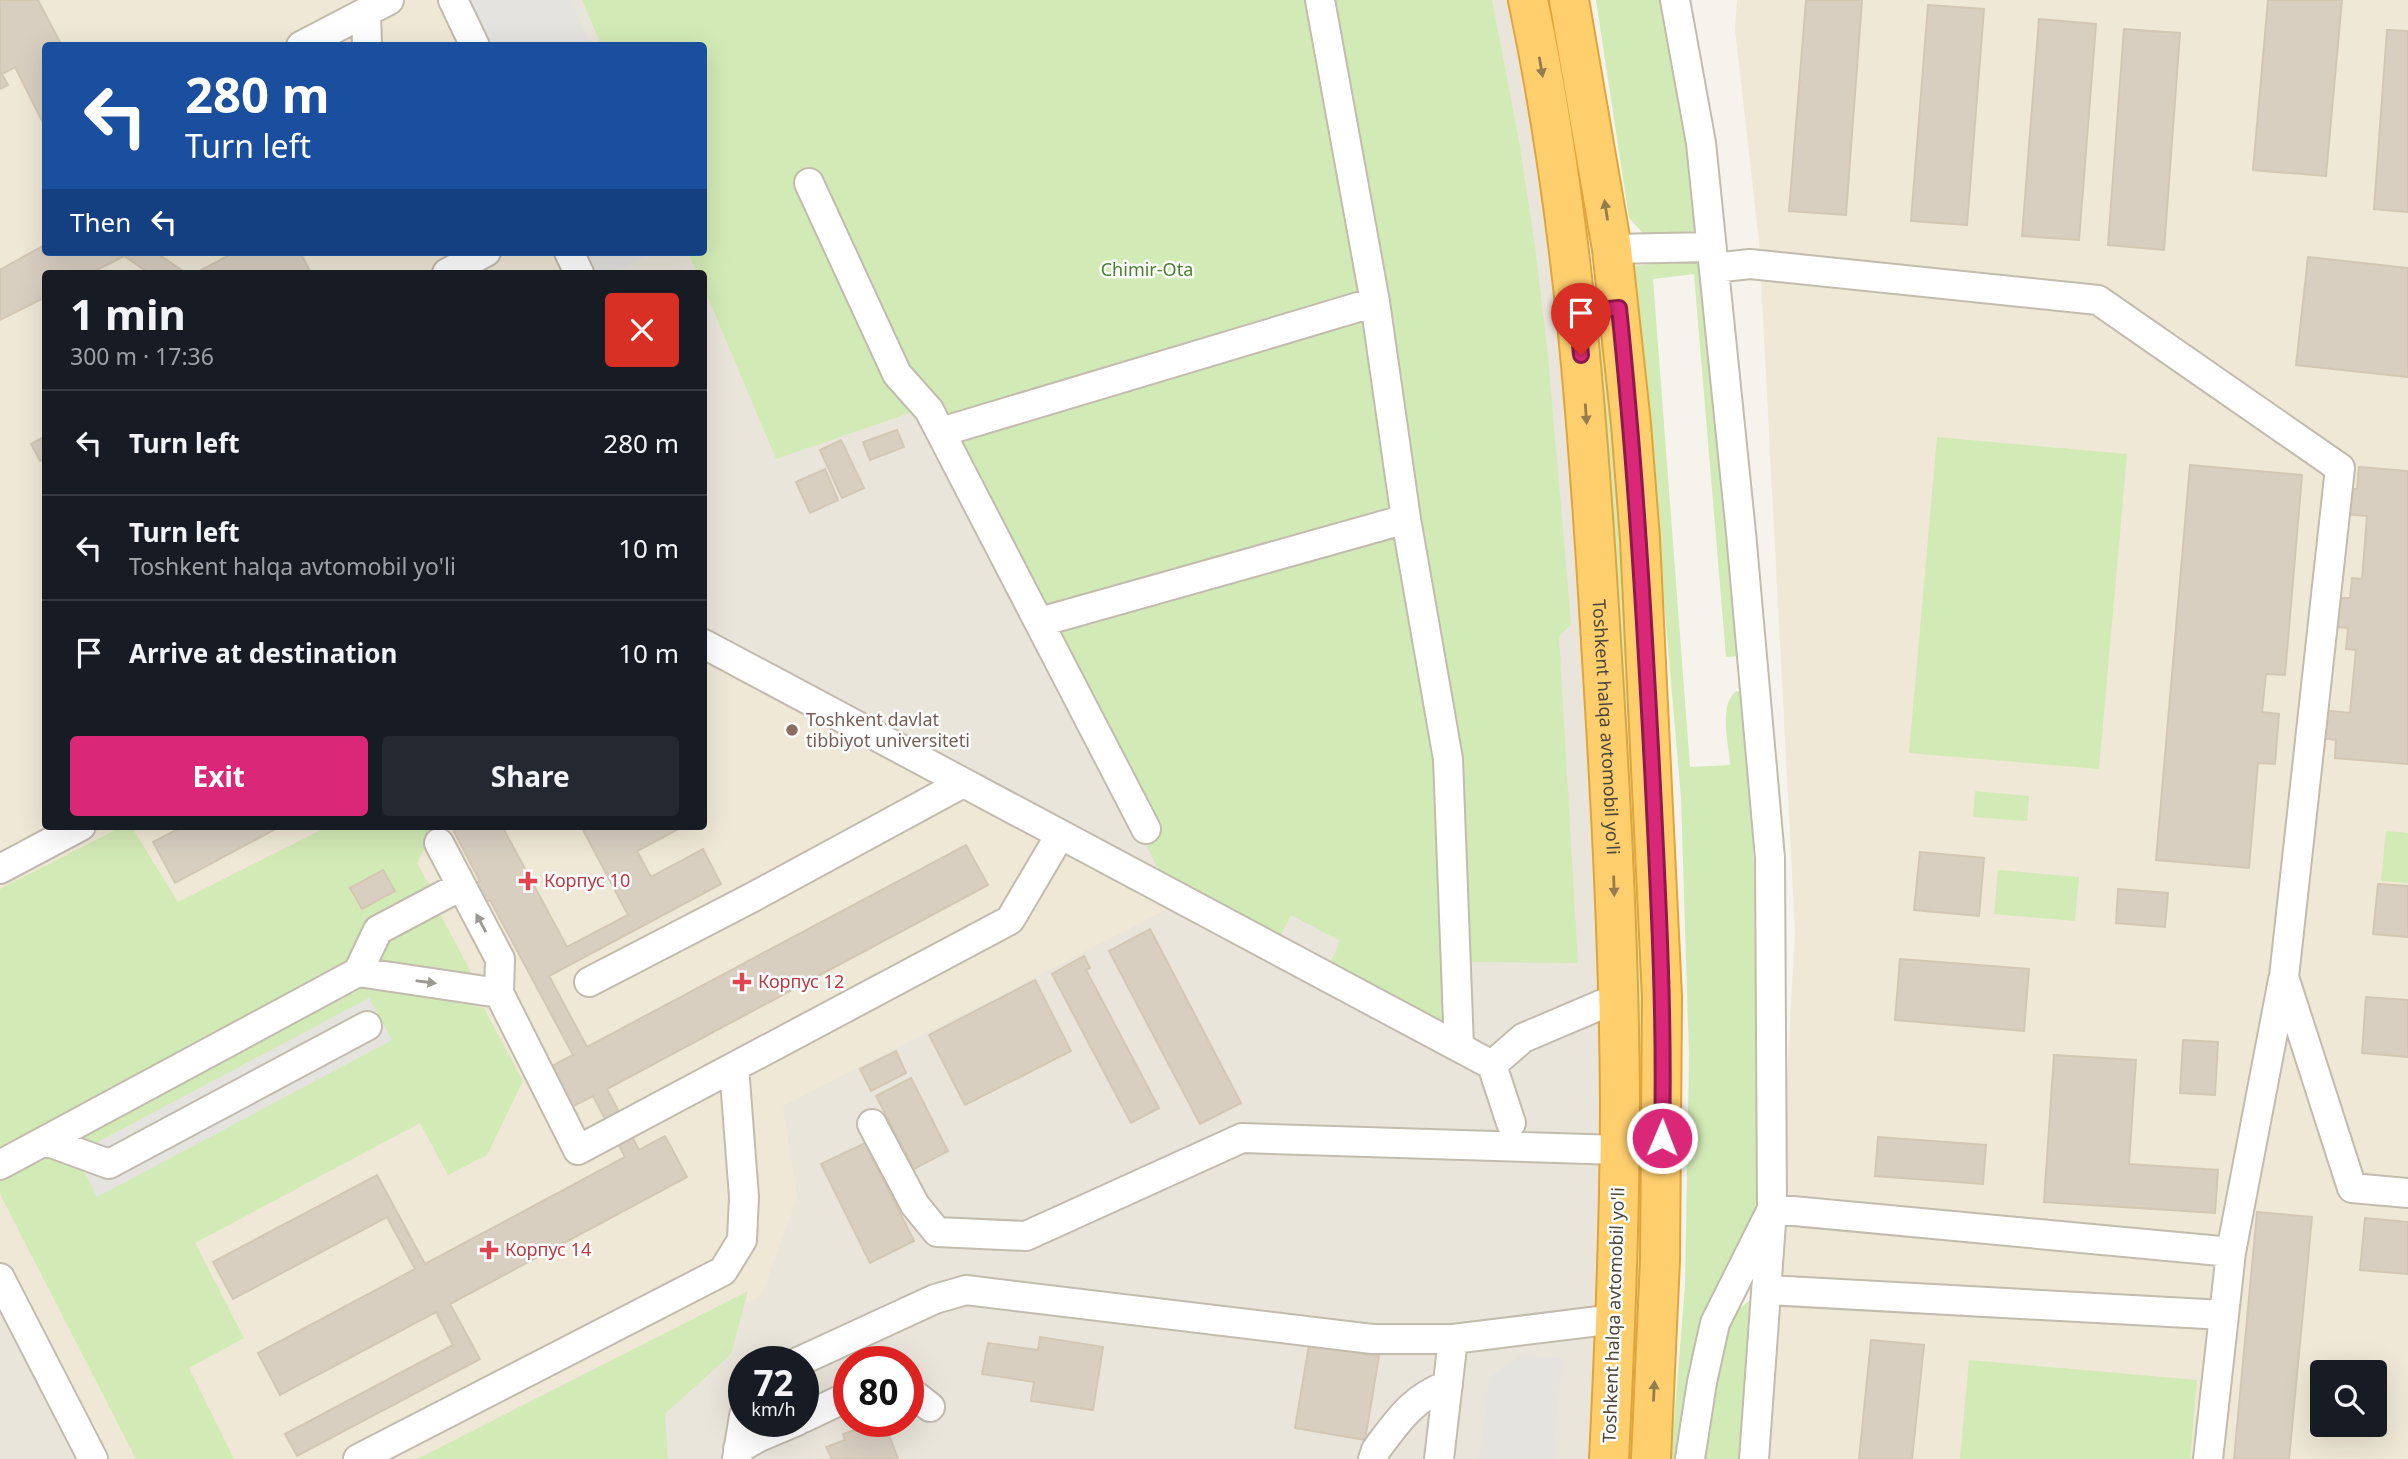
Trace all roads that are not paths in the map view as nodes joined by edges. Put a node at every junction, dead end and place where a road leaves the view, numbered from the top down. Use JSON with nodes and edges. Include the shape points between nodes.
{"nodes":[{"id":1,"x":453,"y":0,"type":"edge"},
{"id":2,"x":1320,"y":0,"type":"edge"},
{"id":3,"x":1528,"y":0,"type":"edge"},
{"id":4,"x":1569,"y":0,"type":"edge"},
{"id":5,"x":1675,"y":0,"type":"edge"},
{"id":6,"x":377,"y":6,"type":"edge"},
{"id":7,"x":310,"y":42,"type":"edge"},
{"id":8,"x":368,"y":42,"type":"edge"},
{"id":9,"x":473,"y":42,"type":"edge"},
{"id":10,"x":809,"y":183,"type":"dead end"},
{"id":11,"x":1612,"y":249,"type":"junction"},
{"id":12,"x":479,"y":256,"type":"edge"},
{"id":13,"x":1712,"y":257,"type":"junction"},
{"id":14,"x":453,"y":270,"type":"edge"},
{"id":15,"x":1375,"y":302,"type":"junction"},
{"id":16,"x":1619,"y":308,"type":"junction"},
{"id":17,"x":1577,"y":312,"type":"junction"},
{"id":18,"x":941,"y":432,"type":"junction"},
{"id":19,"x":1406,"y":519,"type":"junction"},
{"id":20,"x":1040,"y":622,"type":"junction"},
{"id":21,"x":707,"y":646,"type":"edge"},
{"id":22,"x":963,"y":783,"type":"junction"},
{"id":23,"x":1146,"y":828,"type":"dead end"},
{"id":24,"x":73,"y":830,"type":"edge"},
{"id":25,"x":1060,"y":835,"type":"junction"},
{"id":26,"x":439,"y":843,"type":"dead end"},
{"id":27,"x":0,"y":869,"type":"edge"},
{"id":28,"x":461,"y":886,"type":"junction"},
{"id":29,"x":358,"y":972,"type":"junction"},
{"id":30,"x":2284,"y":977,"type":"junction"},
{"id":31,"x":589,"y":982,"type":"dead end"},
{"id":32,"x":499,"y":993,"type":"junction"},
{"id":33,"x":1617,"y":998,"type":"junction"},
{"id":34,"x":367,"y":1026,"type":"dead end"},
{"id":35,"x":1459,"y":1047,"type":"junction"},
{"id":36,"x":1492,"y":1065,"type":"junction"},
{"id":37,"x":734,"y":1067,"type":"junction"},
{"id":38,"x":1511,"y":1123,"type":"dead end"},
{"id":39,"x":872,"y":1124,"type":"dead end"},
{"id":40,"x":46,"y":1141,"type":"junction"},
{"id":41,"x":1619,"y":1150,"type":"junction"},
{"id":42,"x":0,"y":1165,"type":"edge"},
{"id":43,"x":2408,"y":1193,"type":"edge"},
{"id":44,"x":1772,"y":1209,"type":"junction"},
{"id":45,"x":2231,"y":1252,"type":"junction"},
{"id":46,"x":0,"y":1278,"type":"edge"},
{"id":47,"x":1767,"y":1290,"type":"junction"},
{"id":48,"x":2224,"y":1315,"type":"junction"},
{"id":49,"x":1615,"y":1319,"type":"junction"},
{"id":50,"x":1453,"y":1339,"type":"junction"},
{"id":51,"x":819,"y":1352,"type":"edge"},
{"id":52,"x":1448,"y":1385,"type":"junction"},
{"id":53,"x":924,"y":1402,"type":"edge"},
{"id":54,"x":930,"y":1407,"type":"dead end"},
{"id":55,"x":759,"y":1437,"type":"edge"},
{"id":56,"x":738,"y":1454,"type":"edge"},
{"id":57,"x":93,"y":1459,"type":"edge"},
{"id":58,"x":358,"y":1459,"type":"edge"},
{"id":59,"x":1373,"y":1459,"type":"edge"},
{"id":60,"x":1439,"y":1459,"type":"edge"},
{"id":61,"x":1609,"y":1459,"type":"edge"},
{"id":62,"x":1651,"y":1459,"type":"edge"},
{"id":63,"x":1690,"y":1459,"type":"edge"},
{"id":64,"x":1754,"y":1459,"type":"edge"},
{"id":65,"x":2208,"y":1459,"type":"edge"}],
"edges":[{"from":1,"to":9,"type":"lane"},
{"from":2,"to":15,"type":"lane"},
{"from":3,"to":17,"type":"highway","name":"Toshkent halqa avtomobil yo'li","one_way":true,"via":[[1558,167]]},
{"from":11,"to":4,"type":"highway","one_way":true},
{"from":5,"to":13,"type":"lane","via":[[1701,143]]},
{"from":6,"to":7,"type":"lane"},
{"from":6,"to":8,"type":"lane"},
{"from":10,"to":18,"type":"lane","via":[[897,374],[929,410]]},
{"from":11,"to":13,"type":"lane"},
{"from":11,"to":16,"type":"highway"},
{"from":12,"to":14,"type":"lane"},
{"from":13,"to":30,"type":"lane","via":[[2098,300],[2340,468]]},
{"from":13,"to":44,"type":"lane","via":[[1770,858]]},
{"from":15,"to":18,"type":"lane"},
{"from":15,"to":19,"type":"lane"},
{"from":16,"to":17,"type":"highway"},
{"from":62,"to":16,"type":"highway","one_way":true,"via":[[1660,1260],[1662,997],[1640,539]]},
{"from":17,"to":33,"type":"highway","name":"Toshkent halqa avtomobil yo'li","one_way":true,"via":[[1597,569]]},
{"from":18,"to":20,"type":"lane"},
{"from":19,"to":20,"type":"lane"},
{"from":19,"to":35,"type":"lane","via":[[1448,759]]},
{"from":20,"to":23,"type":"lane"},
{"from":21,"to":22,"type":"lane"},
{"from":22,"to":25,"type":"lane"},
{"from":22,"to":31,"type":"lane"},
{"from":24,"to":27,"type":"lane"},
{"from":25,"to":35,"type":"lane"},
{"from":25,"to":37,"type":"lane","via":[[1010,920]]},
{"from":26,"to":28,"type":"lane"},
{"from":28,"to":29,"type":"lane","via":[[378,930]]},
{"from":32,"to":28,"type":"lane","one_way":true,"via":[[500,959]]},
{"from":29,"to":32,"type":"lane","one_way":true},
{"from":29,"to":40,"type":"lane"},
{"from":30,"to":43,"type":"lane","via":[[2352,1188]]},
{"from":30,"to":45,"type":"lane"},
{"from":32,"to":37,"type":"lane","via":[[578,1150]]},
{"from":33,"to":36,"type":"lane","via":[[1523,1038]]},
{"from":33,"to":41,"type":"highway","name":"Toshkent halqa avtomobil yo'li"},
{"from":34,"to":40,"type":"lane","via":[[109,1164]]},
{"from":35,"to":36,"type":"lane"},
{"from":36,"to":38,"type":"lane"},
{"from":37,"to":58,"type":"lane","via":[[744,1198],[742,1240],[723,1271]]},
{"from":39,"to":41,"type":"lane","via":[[915,1205],[937,1232],[1026,1236],[1242,1138]]},
{"from":40,"to":42,"type":"lane"},
{"from":41,"to":49,"type":"highway","name":"Toshkent halqa avtomobil yo'li"},
{"from":44,"to":45,"type":"lane"},
{"from":44,"to":47,"type":"lane"},
{"from":44,"to":63,"type":"lane","via":[[1715,1323]]},
{"from":45,"to":48,"type":"lane"},
{"from":46,"to":57,"type":"lane"},
{"from":47,"to":48,"type":"lane"},
{"from":47,"to":64,"type":"lane"},
{"from":48,"to":65,"type":"lane"},
{"from":49,"to":50,"type":"lane"},
{"from":49,"to":61,"type":"highway","name":"Toshkent halqa avtomobil yo'li"},
{"from":50,"to":51,"type":"lane","via":[[1372,1339],[966,1290],[935,1299]]},
{"from":50,"to":52,"type":"lane"},
{"from":52,"to":59,"type":"lane","via":[[1412,1405]]},
{"from":52,"to":60,"type":"lane"},
{"from":53,"to":54,"type":"lane"},
{"from":55,"to":56,"type":"lane"}]}
